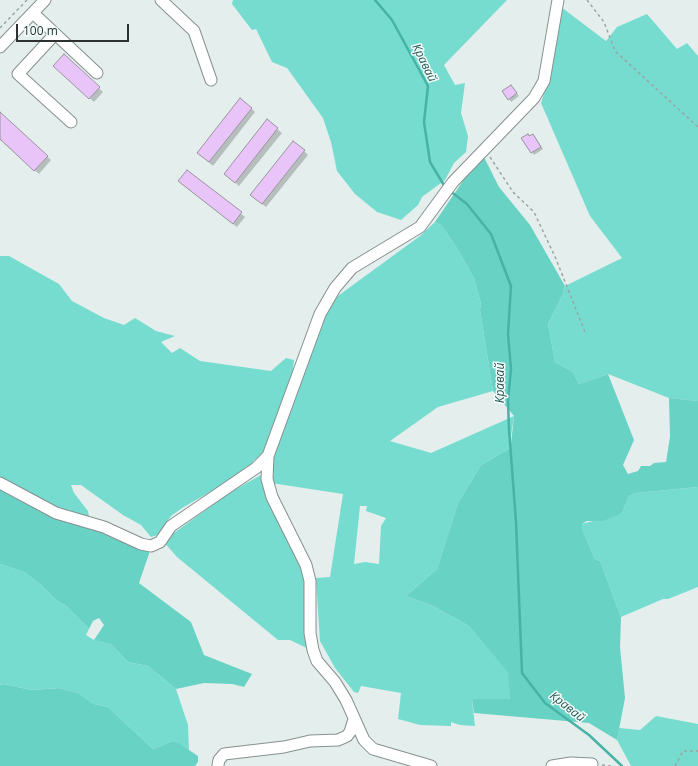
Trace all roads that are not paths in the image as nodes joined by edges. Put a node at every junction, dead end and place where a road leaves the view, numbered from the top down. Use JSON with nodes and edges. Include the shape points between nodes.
{"nodes":[{"id":1,"x":45,"y":0,"type":"edge"},
{"id":2,"x":161,"y":0,"type":"edge"},
{"id":3,"x":558,"y":0,"type":"edge"},
{"id":4,"x":33,"y":13,"type":"junction"},
{"id":5,"x":55,"y":34,"type":"junction"},
{"id":6,"x":0,"y":47,"type":"edge"},
{"id":7,"x":97,"y":73,"type":"dead end"},
{"id":8,"x":211,"y":80,"type":"dead end"},
{"id":9,"x":71,"y":122,"type":"dead end"},
{"id":10,"x":268,"y":456,"type":"junction"},
{"id":11,"x":0,"y":483,"type":"edge"},
{"id":12,"x":354,"y":719,"type":"junction"},
{"id":13,"x":592,"y":764,"type":"dead end"},
{"id":14,"x":218,"y":766,"type":"edge"},
{"id":15,"x":431,"y":766,"type":"edge"},
{"id":16,"x":552,"y":766,"type":"edge"}],
"edges":[{"from":1,"to":4,"type":"street"},
{"from":2,"to":8,"type":"street","via":[[194,31]]},
{"from":3,"to":10,"type":"street","via":[[544,80],[534,98],[453,182],[420,227],[352,268],[335,288],[320,314]]},
{"from":4,"to":5,"type":"street"},
{"from":4,"to":6,"type":"street"},
{"from":5,"to":7,"type":"street"},
{"from":5,"to":9,"type":"street","via":[[18,74]]},
{"from":10,"to":11,"type":"street","via":[[256,468],[171,526],[160,542],[151,546],[141,544],[104,526],[56,513]]},
{"from":10,"to":12,"type":"street","via":[[267,478],[272,497],[306,565],[310,581],[310,634],[313,650],[317,661],[346,700]]},
{"from":12,"to":14,"type":"street","via":[[347,736],[338,740],[310,741],[284,747],[224,754]]},
{"from":12,"to":15,"type":"street","via":[[364,740],[374,749]]},
{"from":13,"to":16,"type":"street","via":[[571,763]]}]}
